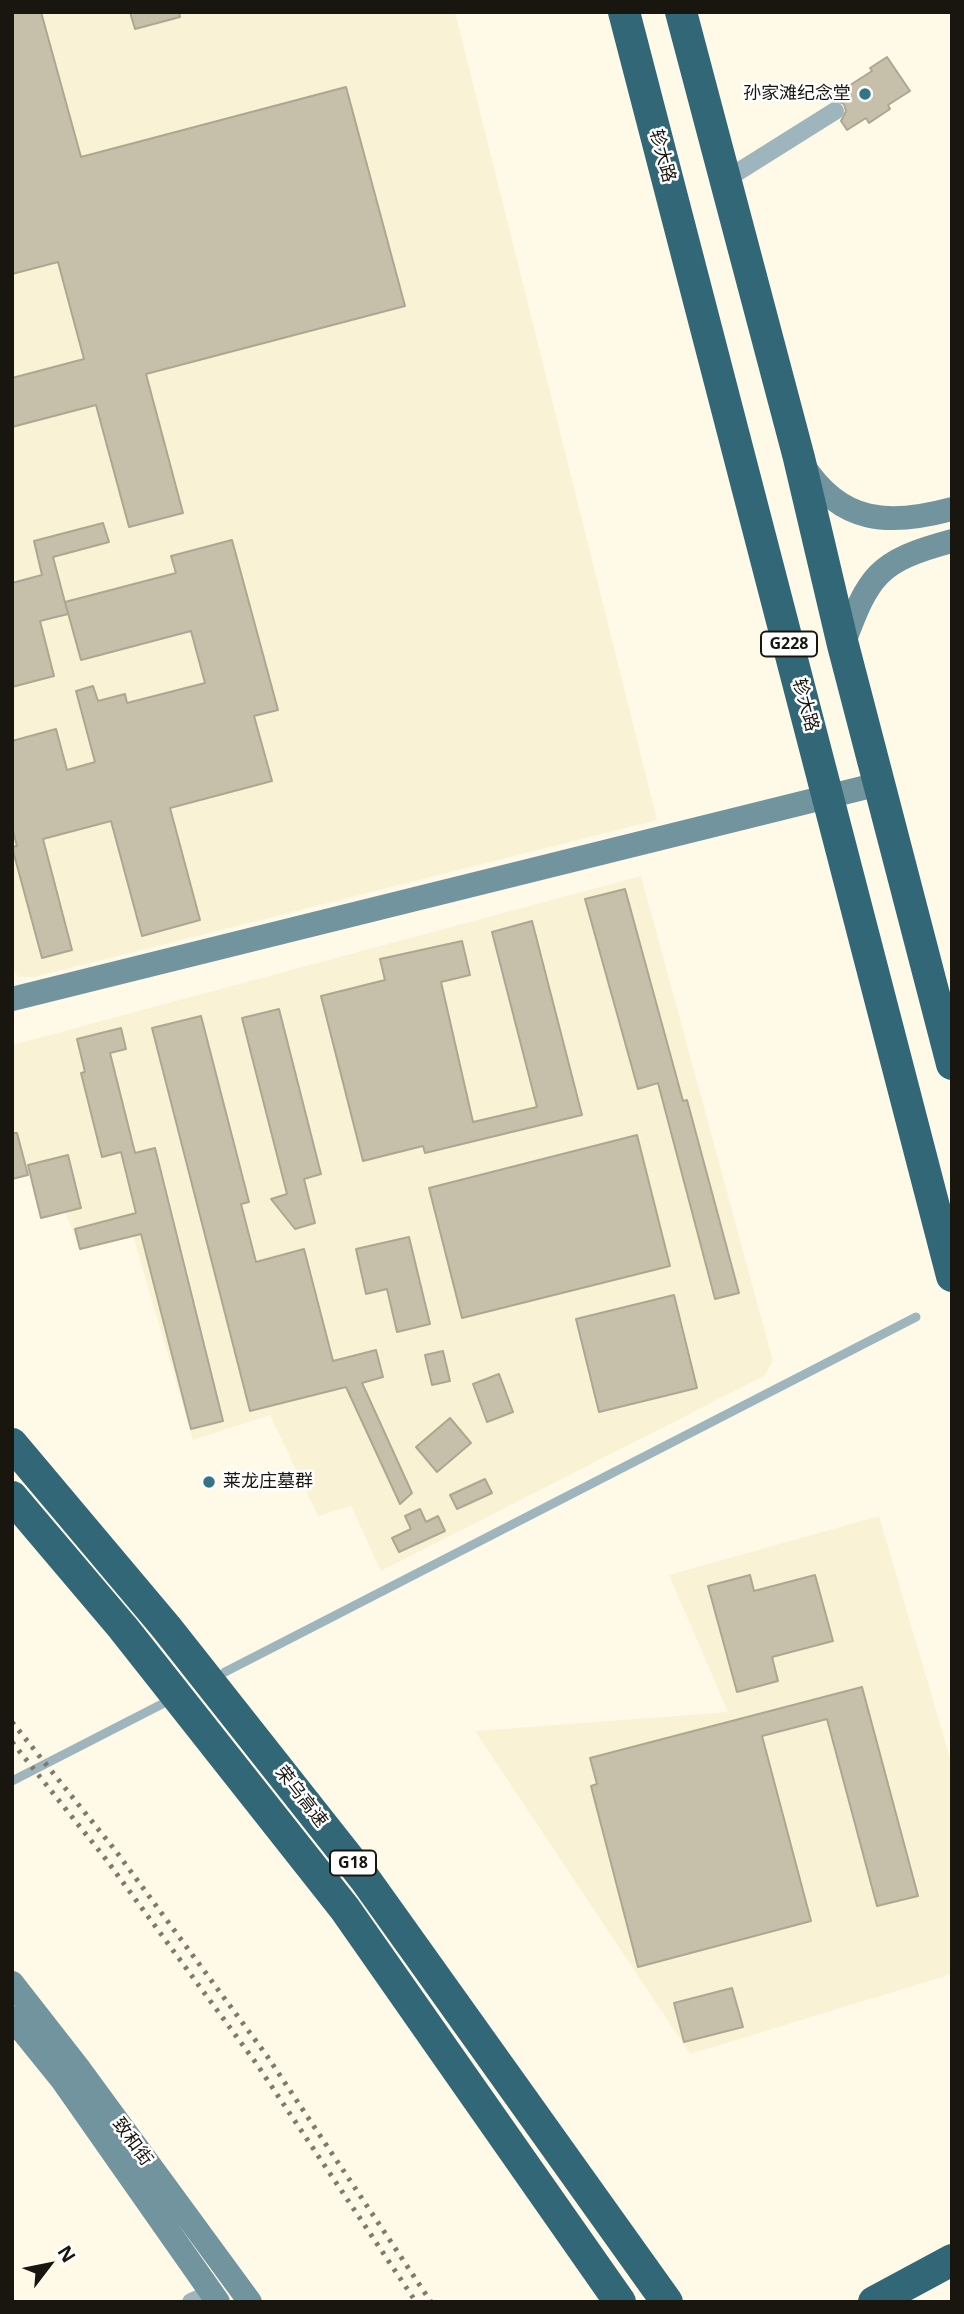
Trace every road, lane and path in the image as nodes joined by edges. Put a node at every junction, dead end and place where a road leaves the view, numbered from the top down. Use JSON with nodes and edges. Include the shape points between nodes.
{"nodes":[{"id":1,"x":624,"y":12,"type":"edge"},
{"id":2,"x":681,"y":12,"type":"edge"},
{"id":3,"x":835,"y":111,"type":"dead end"},
{"id":4,"x":726,"y":180,"type":"junction"},
{"id":5,"x":799,"y":458,"type":"junction"},
{"id":6,"x":952,"y":509,"type":"edge"},
{"id":7,"x":952,"y":541,"type":"edge"},
{"id":8,"x":844,"y":645,"type":"junction"},
{"id":9,"x":879,"y":784,"type":"junction"},
{"id":10,"x":829,"y":796,"type":"junction"},
{"id":11,"x":12,"y":999,"type":"edge"},
{"id":12,"x":952,"y":1064,"type":"edge"},
{"id":13,"x":952,"y":1276,"type":"edge"},
{"id":14,"x":916,"y":1317,"type":"dead end"},
{"id":15,"x":12,"y":1444,"type":"edge"},
{"id":16,"x":12,"y":1497,"type":"edge"},
{"id":17,"x":225,"y":1672,"type":"dead end"},
{"id":18,"x":168,"y":1701,"type":"dead end"},
{"id":19,"x":12,"y":1781,"type":"edge"},
{"id":20,"x":12,"y":1983,"type":"edge"},
{"id":21,"x":12,"y":2018,"type":"edge"},
{"id":22,"x":952,"y":2260,"type":"edge"},
{"id":23,"x":207,"y":2299,"type":"edge"},
{"id":24,"x":250,"y":2302,"type":"edge"},
{"id":25,"x":620,"y":2302,"type":"edge"},
{"id":26,"x":667,"y":2302,"type":"edge"},
{"id":27,"x":874,"y":2302,"type":"edge"}],
"edges":[{"from":1,"to":10,"type":"highway","name":"轸大路","number":"G228"},
{"from":2,"to":4,"type":"highway","number":"G228"},
{"from":3,"to":4,"type":"street"},
{"from":4,"to":5,"type":"highway","number":"G228"},
{"from":5,"to":6,"type":"street","via":[[832,499],[858,513],[880,519],[917,518]]},
{"from":5,"to":8,"type":"highway","number":"G228"},
{"from":7,"to":8,"type":"street","via":[[903,556],[884,569],[859,603]]},
{"from":8,"to":9,"type":"highway","number":"G228"},
{"from":9,"to":10,"type":"street"},
{"from":9,"to":12,"type":"highway","number":"G228"},
{"from":10,"to":11,"type":"street"},
{"from":10,"to":13,"type":"highway","name":"轸大路","number":"G228"},
{"from":14,"to":17,"type":"lane"},
{"from":15,"to":26,"type":"highway","name":"荣乌高速","number":"G18","via":[[166,1627],[365,1879]]},
{"from":16,"to":25,"type":"highway","name":"荣乌高速","number":"G18","via":[[124,1628],[345,1909]]},
{"from":18,"to":19,"type":"lane"},
{"from":20,"to":24,"type":"street","name":"致和街"},
{"from":21,"to":23,"type":"street","name":"致和街","via":[[63,2081]]},
{"from":22,"to":27,"type":"highway"}]}
